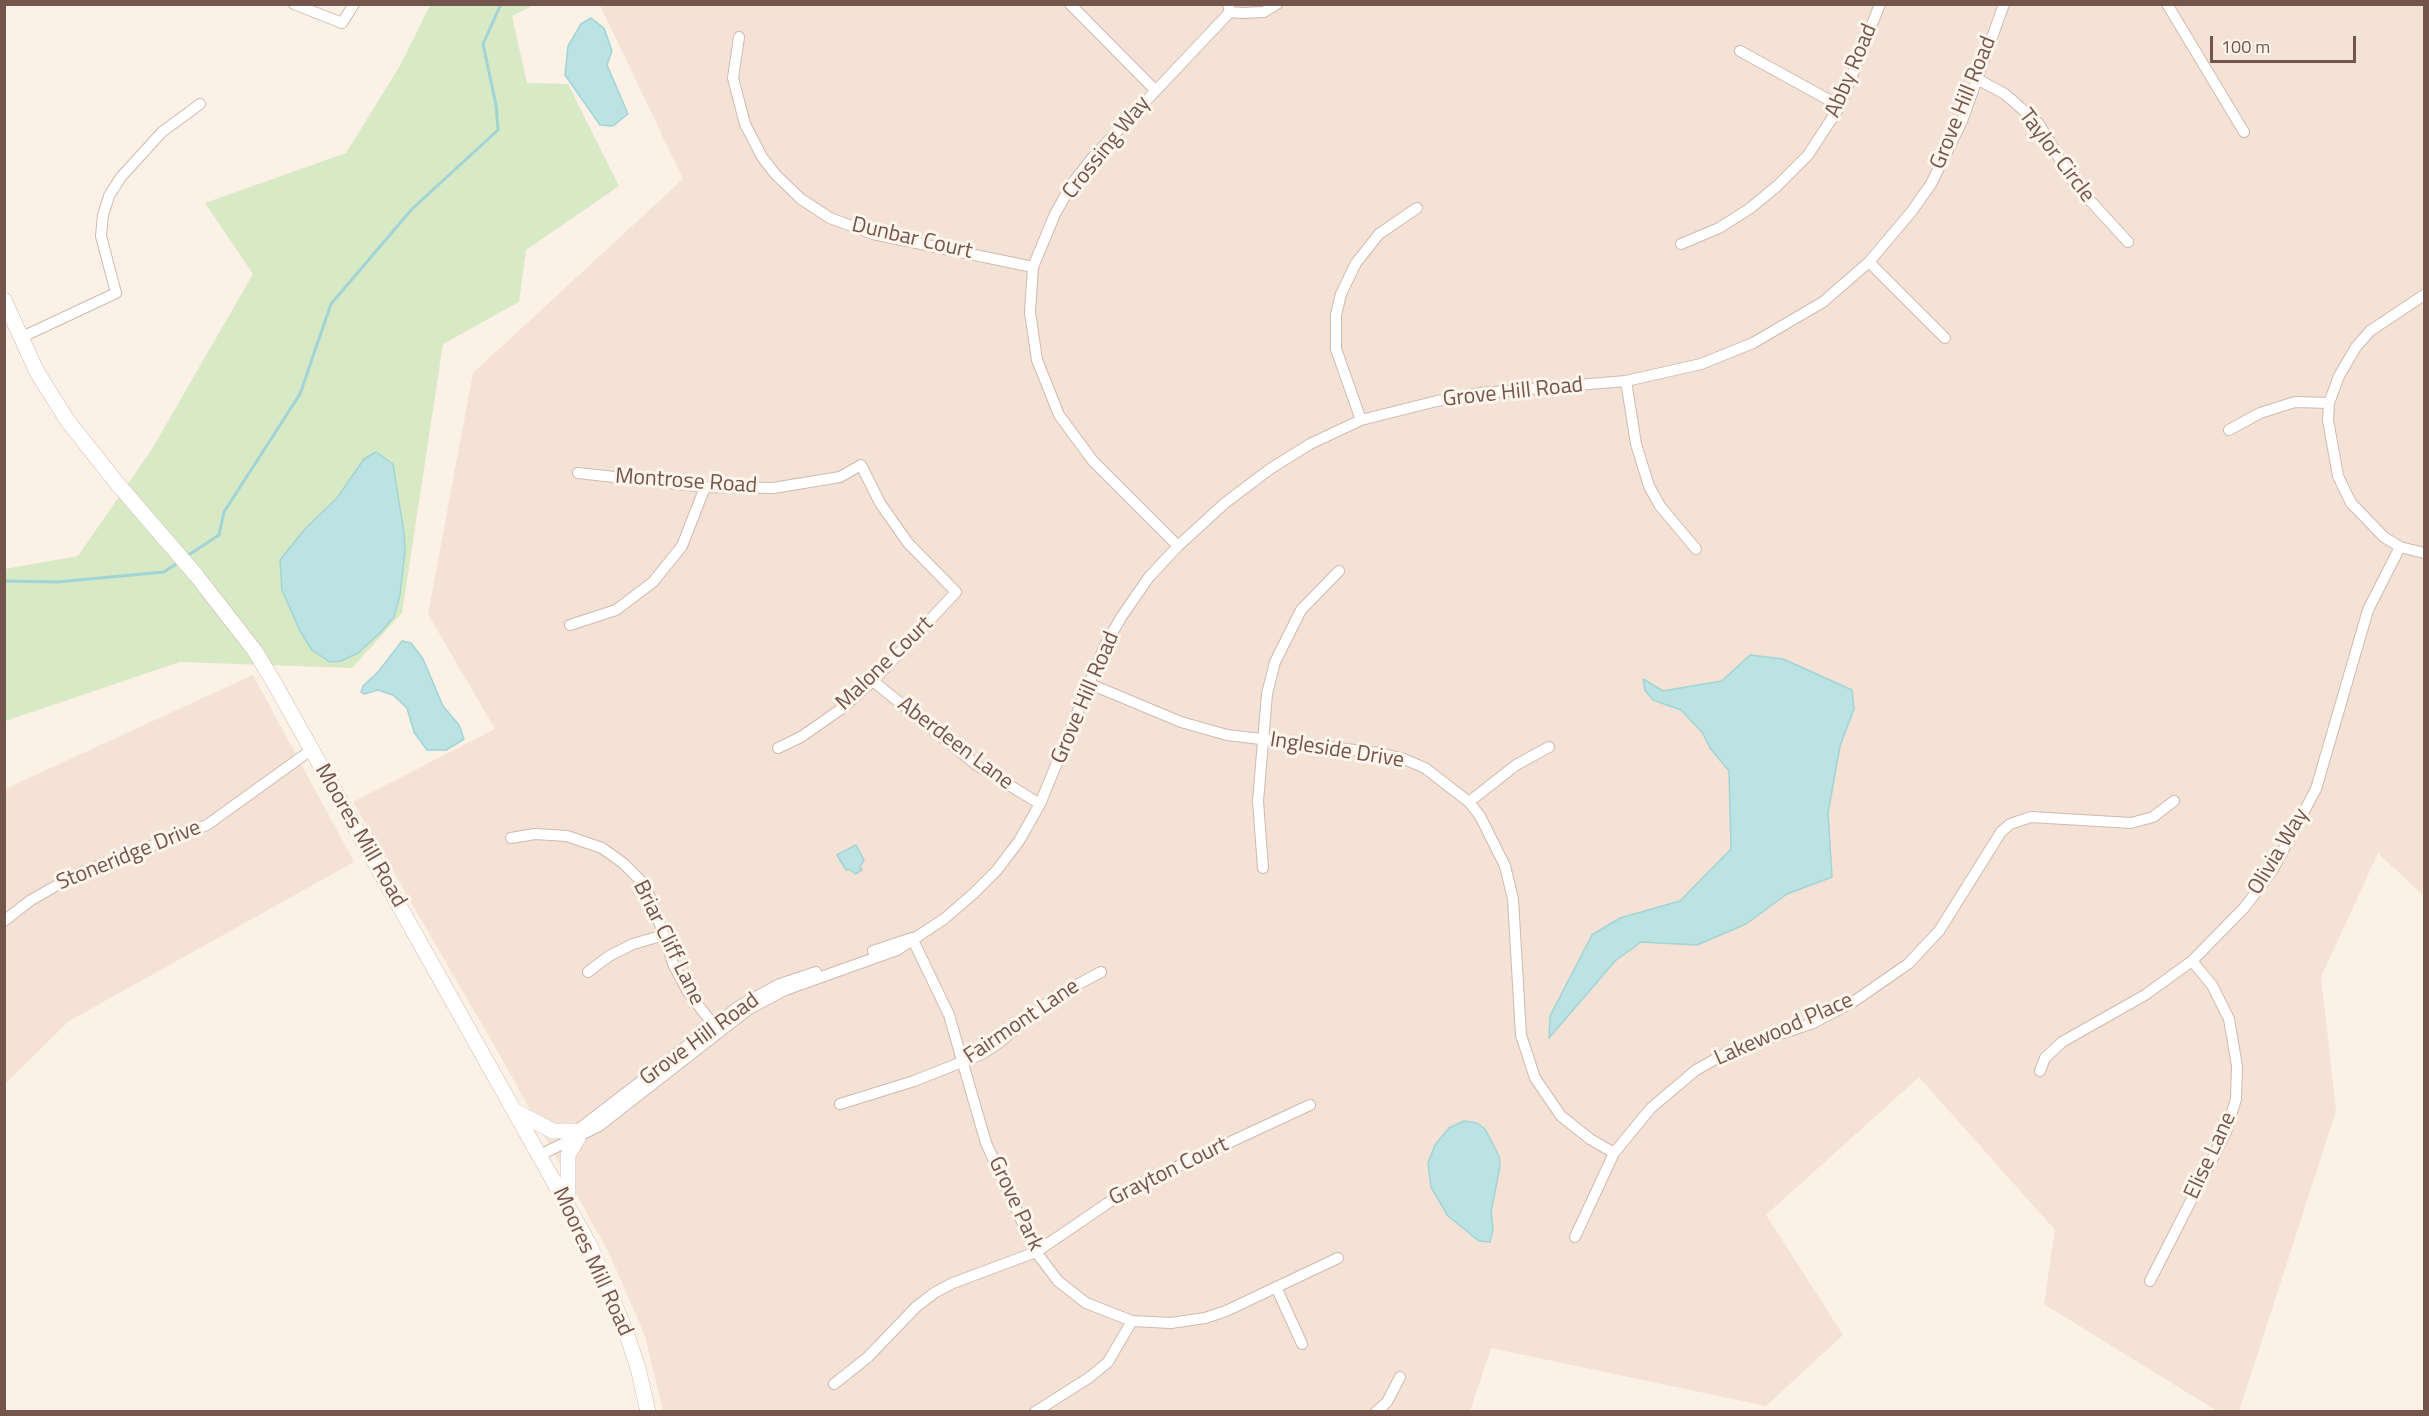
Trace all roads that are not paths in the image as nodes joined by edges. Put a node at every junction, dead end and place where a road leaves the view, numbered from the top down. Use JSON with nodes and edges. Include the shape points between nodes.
{"nodes":[{"id":1,"x":294,"y":4,"type":"edge"},
{"id":2,"x":354,"y":4,"type":"edge"},
{"id":3,"x":1070,"y":4,"type":"edge"},
{"id":4,"x":1277,"y":4,"type":"edge"},
{"id":5,"x":1880,"y":4,"type":"edge"},
{"id":6,"x":2004,"y":4,"type":"edge"},
{"id":7,"x":2167,"y":4,"type":"edge"},
{"id":8,"x":1229,"y":8,"type":"edge"},
{"id":9,"x":739,"y":37,"type":"dead end"},
{"id":10,"x":1740,"y":51,"type":"dead end"},
{"id":11,"x":1977,"y":79,"type":"junction"},
{"id":12,"x":1155,"y":90,"type":"junction"},
{"id":13,"x":200,"y":104,"type":"dead end"},
{"id":14,"x":1840,"y":106,"type":"junction"},
{"id":15,"x":2244,"y":132,"type":"dead end"},
{"id":16,"x":1417,"y":208,"type":"dead end"},
{"id":17,"x":2128,"y":242,"type":"dead end"},
{"id":18,"x":1681,"y":244,"type":"dead end"},
{"id":19,"x":1869,"y":262,"type":"junction"},
{"id":20,"x":1032,"y":267,"type":"junction"},
{"id":21,"x":2424,"y":295,"type":"edge"},
{"id":22,"x":4,"y":300,"type":"edge"},
{"id":23,"x":20,"y":338,"type":"junction"},
{"id":24,"x":1945,"y":338,"type":"dead end"},
{"id":25,"x":1626,"y":381,"type":"junction"},
{"id":26,"x":2330,"y":403,"type":"junction"},
{"id":27,"x":1361,"y":420,"type":"junction"},
{"id":28,"x":2229,"y":430,"type":"dead end"},
{"id":29,"x":578,"y":473,"type":"dead end"},
{"id":30,"x":705,"y":487,"type":"junction"},
{"id":31,"x":1178,"y":546,"type":"junction"},
{"id":32,"x":2400,"y":547,"type":"junction"},
{"id":33,"x":1696,"y":549,"type":"dead end"},
{"id":34,"x":2424,"y":553,"type":"edge"},
{"id":35,"x":1339,"y":571,"type":"dead end"},
{"id":36,"x":956,"y":592,"type":"joint"},
{"id":37,"x":570,"y":625,"type":"dead end"},
{"id":38,"x":873,"y":681,"type":"junction"},
{"id":39,"x":1090,"y":684,"type":"junction"},
{"id":40,"x":1263,"y":740,"type":"junction"},
{"id":41,"x":1549,"y":747,"type":"dead end"},
{"id":42,"x":778,"y":748,"type":"dead end"},
{"id":43,"x":311,"y":750,"type":"junction"},
{"id":44,"x":2174,"y":801,"type":"dead end"},
{"id":45,"x":1469,"y":802,"type":"junction"},
{"id":46,"x":1040,"y":804,"type":"junction"},
{"id":47,"x":511,"y":838,"type":"dead end"},
{"id":48,"x":1263,"y":868,"type":"dead end"},
{"id":49,"x":4,"y":921,"type":"edge"},
{"id":50,"x":664,"y":936,"type":"junction"},
{"id":51,"x":912,"y":938,"type":"junction"},
{"id":52,"x":2192,"y":961,"type":"junction"},
{"id":53,"x":588,"y":972,"type":"dead end"},
{"id":54,"x":1101,"y":972,"type":"dead end"},
{"id":55,"x":716,"y":1029,"type":"junction"},
{"id":56,"x":963,"y":1064,"type":"junction"},
{"id":57,"x":2040,"y":1071,"type":"dead end"},
{"id":58,"x":840,"y":1104,"type":"dead end"},
{"id":59,"x":1310,"y":1105,"type":"dead end"},
{"id":60,"x":515,"y":1111,"type":"junction"},
{"id":61,"x":574,"y":1136,"type":"junction"},
{"id":62,"x":1614,"y":1153,"type":"junction"},
{"id":63,"x":540,"y":1155,"type":"junction"},
{"id":64,"x":568,"y":1206,"type":"junction"},
{"id":65,"x":1575,"y":1237,"type":"dead end"},
{"id":66,"x":1036,"y":1252,"type":"junction"},
{"id":67,"x":1338,"y":1258,"type":"dead end"},
{"id":68,"x":2150,"y":1281,"type":"dead end"},
{"id":69,"x":1276,"y":1287,"type":"junction"},
{"id":70,"x":1132,"y":1321,"type":"junction"},
{"id":71,"x":1302,"y":1344,"type":"dead end"},
{"id":72,"x":1400,"y":1377,"type":"dead end"},
{"id":73,"x":834,"y":1384,"type":"dead end"},
{"id":74,"x":648,"y":1412,"type":"edge"},
{"id":75,"x":1035,"y":1412,"type":"edge"},
{"id":76,"x":1377,"y":1412,"type":"edge"}],
"edges":[{"from":1,"to":2,"type":"street","via":[[342,23]]},
{"from":3,"to":12,"type":"street"},
{"from":4,"to":8,"type":"street","name":"Crossing Way","via":[[1264,12]]},
{"from":5,"to":14,"type":"street","name":"Abby Road"},
{"from":6,"to":11,"type":"street","name":"Grove Hill Road"},
{"from":7,"to":15,"type":"street"},
{"from":8,"to":12,"type":"street","name":"Crossing Way"},
{"from":9,"to":20,"type":"street","name":"Dunbar Court","via":[[733,78],[745,124],[762,157],[801,199],[830,218],[873,234]]},
{"from":10,"to":14,"type":"street"},
{"from":11,"to":17,"type":"street","name":"Taylor Circle","via":[[2014,101],[2038,124],[2074,183]]},
{"from":11,"to":19,"type":"street","name":"Grove Hill Road","via":[[1962,121],[1931,184]]},
{"from":12,"to":20,"type":"street","name":"Crossing Way","via":[[1072,184]]},
{"from":13,"to":23,"type":"street","via":[[162,132],[109,196],[101,236],[116,293]]},
{"from":14,"to":18,"type":"street","name":"Abby Road","via":[[1808,155],[1776,187],[1719,228]]},
{"from":16,"to":27,"type":"street","via":[[1379,234],[1356,263],[1341,294],[1336,315],[1336,349]]},
{"from":19,"to":24,"type":"street"},
{"from":19,"to":25,"type":"street","name":"Grove Hill Road","via":[[1822,302],[1753,344],[1701,364]]},
{"from":20,"to":31,"type":"street","name":"Crossing Way","via":[[1031,325],[1037,360],[1059,415],[1093,461]]},
{"from":21,"to":26,"type":"street","via":[[2370,331],[2346,361]]},
{"from":22,"to":23,"type":"street","name":"Moores Mill Road"},
{"from":23,"to":43,"type":"street","name":"Moores Mill Road","via":[[67,420],[255,651]]},
{"from":25,"to":27,"type":"street","name":"Grove Hill Road","via":[[1481,393]]},
{"from":25,"to":33,"type":"street","via":[[1636,444],[1649,486],[1660,506]]},
{"from":26,"to":28,"type":"street","via":[[2295,402],[2260,413]]},
{"from":26,"to":32,"type":"street","via":[[2331,444],[2343,490],[2368,524]]},
{"from":27,"to":31,"type":"street","name":"Grove Hill Road","via":[[1310,444],[1270,469]]},
{"from":29,"to":30,"type":"street","name":"Montrose Road"},
{"from":30,"to":36,"type":"street","name":"Montrose Road","via":[[774,488],[808,484],[840,477],[861,465],[880,503],[908,543]]},
{"from":30,"to":37,"type":"street","via":[[684,541],[661,574],[616,610]]},
{"from":31,"to":39,"type":"street","name":"Grove Hill Road","via":[[1149,577],[1122,616],[1105,645]]},
{"from":32,"to":34,"type":"street"},
{"from":32,"to":52,"type":"street","name":"Olivia Way","via":[[2368,610],[2326,760],[2300,823],[2256,893]]},
{"from":35,"to":40,"type":"street","via":[[1308,600],[1289,629],[1267,694]]},
{"from":36,"to":38,"type":"street","name":"Malone Court"},
{"from":38,"to":42,"type":"street","name":"Malone Court","via":[[809,732]]},
{"from":38,"to":46,"type":"street","name":"Aberdeen Lane","via":[[960,753]]},
{"from":39,"to":40,"type":"street","name":"Ingleside Drive","via":[[1181,722]]},
{"from":39,"to":46,"type":"street","name":"Grove Hill Road"},
{"from":40,"to":45,"type":"street","name":"Ingleside Drive","via":[[1404,759],[1425,768]]},
{"from":40,"to":48,"type":"street","via":[[1258,816]]},
{"from":41,"to":45,"type":"street","via":[[1516,765]]},
{"from":43,"to":49,"type":"street","name":"Stoneridge Drive","via":[[207,825],[79,873],[31,900]]},
{"from":43,"to":60,"type":"street","name":"Moores Mill Road"},
{"from":44,"to":62,"type":"street","name":"Lakewood Place","via":[[2153,817],[2131,823],[2031,817],[2010,824],[2001,832],[1939,930],[1908,964],[1853,1002],[1813,1023],[1728,1052],[1696,1070],[1651,1108]]},
{"from":45,"to":62,"type":"street","name":"Ingleside Drive","via":[[1505,866],[1513,899],[1521,1035],[1534,1078],[1561,1116]]},
{"from":46,"to":51,"type":"street","name":"Grove Hill Road","via":[[997,870],[944,919]]},
{"from":47,"to":50,"type":"street","name":"Briar Cliff Lane","via":[[535,834],[567,836],[613,855],[646,890]]},
{"from":50,"to":53,"type":"street","via":[[633,944]]},
{"from":50,"to":55,"type":"street","name":"Briar Cliff Lane","via":[[681,980]]},
{"from":51,"to":55,"type":"street","name":"Grove Hill Road","via":[[897,950],[774,994]]},
{"from":51,"to":56,"type":"street","name":"Grove Park","via":[[949,1015]]},
{"from":52,"to":57,"type":"street","name":"Olivia Way","via":[[2145,995],[2062,1042],[2045,1058]]},
{"from":52,"to":68,"type":"street","name":"Elise Lane","via":[[2212,985],[2229,1019],[2237,1066],[2236,1099],[2222,1141]]},
{"from":54,"to":56,"type":"street","name":"Fairmont Lane","via":[[1054,997],[1000,1042]]},
{"from":55,"to":61,"type":"street","name":"Grove Hill Road"},
{"from":56,"to":58,"type":"street","name":"Fairmont Lane"},
{"from":56,"to":66,"type":"street","name":"Grove Park","via":[[986,1143]]},
{"from":59,"to":66,"type":"street","name":"Grayton Court","via":[[1127,1190]]},
{"from":60,"to":61,"type":"street","via":[[552,1131]]},
{"from":60,"to":63,"type":"street","name":"Moores Mill Road"},
{"from":61,"to":63,"type":"street","name":"Grove Hill Road"},
{"from":61,"to":64,"type":"street","via":[[568,1155]]},
{"from":62,"to":65,"type":"street","name":"Lakewood Place"},
{"from":63,"to":64,"type":"street","name":"Moores Mill Road"},
{"from":64,"to":74,"type":"street","name":"Moores Mill Road","via":[[614,1300],[638,1368]]},
{"from":66,"to":70,"type":"street","name":"Grove Park","via":[[1058,1281],[1086,1303]]},
{"from":66,"to":73,"type":"street","name":"Grayton Court","via":[[934,1293]]},
{"from":67,"to":69,"type":"street","name":"Grove Park"},
{"from":69,"to":70,"type":"street","name":"Grove Park","via":[[1205,1318],[1171,1323]]},
{"from":69,"to":71,"type":"street"},
{"from":70,"to":75,"type":"street","via":[[1108,1362]]},
{"from":72,"to":76,"type":"street"}]}
